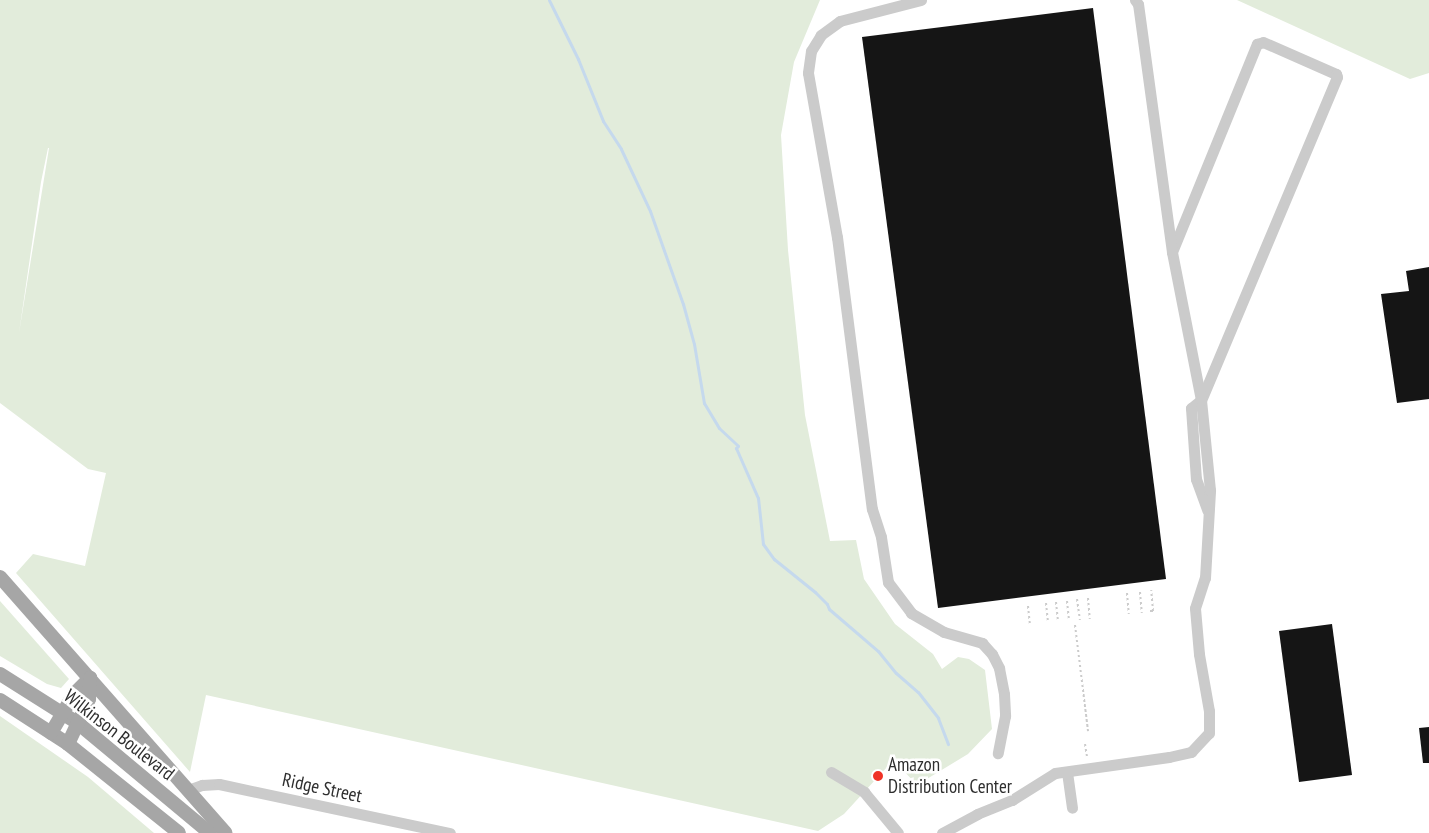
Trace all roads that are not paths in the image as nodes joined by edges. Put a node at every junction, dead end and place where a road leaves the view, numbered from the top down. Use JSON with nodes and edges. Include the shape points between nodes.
{"nodes":[{"id":1,"x":921,"y":0,"type":"edge"},
{"id":2,"x":1135,"y":0,"type":"edge"},
{"id":3,"x":1172,"y":252,"type":"junction"},
{"id":4,"x":1201,"y":400,"type":"junction"},
{"id":5,"x":0,"y":577,"type":"edge"},
{"id":6,"x":0,"y":674,"type":"edge"},
{"id":7,"x":90,"y":678,"type":"junction"},
{"id":8,"x":0,"y":700,"type":"edge"},
{"id":9,"x":62,"y":713,"type":"junction"},
{"id":10,"x":79,"y":724,"type":"junction"},
{"id":11,"x":51,"y":733,"type":"junction"},
{"id":12,"x":68,"y":744,"type":"junction"},
{"id":13,"x":998,"y":753,"type":"dead end"},
{"id":14,"x":831,"y":772,"type":"dead end"},
{"id":15,"x":1067,"y":772,"type":"junction"},
{"id":16,"x":188,"y":790,"type":"junction"},
{"id":17,"x":1072,"y":808,"type":"dead end"},
{"id":18,"x":179,"y":833,"type":"edge"},
{"id":19,"x":210,"y":833,"type":"edge"},
{"id":20,"x":226,"y":833,"type":"edge"},
{"id":21,"x":450,"y":833,"type":"edge"},
{"id":22,"x":898,"y":833,"type":"edge"},
{"id":23,"x":942,"y":833,"type":"edge"}],
"edges":[{"from":1,"to":13,"type":"street","via":[[840,21],[821,34],[811,51],[808,73],[837,237],[875,518],[888,582],[911,613],[944,632],[982,643],[992,654],[1000,668],[1004,716]]},
{"from":2,"to":3,"type":"street"},
{"from":3,"to":4,"type":"street"},
{"from":3,"to":4,"type":"street","via":[[1257,44],[1263,42],[1336,74],[1338,77]]},
{"from":4,"to":15,"type":"street","via":[[1191,408],[1196,479],[1209,514],[1205,578],[1195,608],[1209,733],[1191,752]]},
{"from":5,"to":7,"type":"main road"},
{"from":6,"to":9,"type":"main road","name":"Wilkinson Boulevard"},
{"from":7,"to":9,"type":"main road"},
{"from":7,"to":10,"type":"main road","via":[[89,699]]},
{"from":7,"to":16,"type":"main road"},
{"from":8,"to":11,"type":"main road","name":"Wilkinson Boulevard"},
{"from":9,"to":10,"type":"main road","name":"Wilkinson Boulevard"},
{"from":9,"to":11,"type":"main road"},
{"from":10,"to":12,"type":"main road"},
{"from":10,"to":19,"type":"main road","name":"Wilkinson Boulevard"},
{"from":11,"to":12,"type":"main road","name":"Wilkinson Boulevard"},
{"from":12,"to":18,"type":"main road","name":"Wilkinson Boulevard"},
{"from":14,"to":22,"type":"street","via":[[864,792]]},
{"from":15,"to":17,"type":"street"},
{"from":15,"to":23,"type":"street","via":[[1055,773],[1012,800]]},
{"from":16,"to":20,"type":"main road"},
{"from":16,"to":21,"type":"street","name":"Ridge Street","via":[[219,784]]}]}
